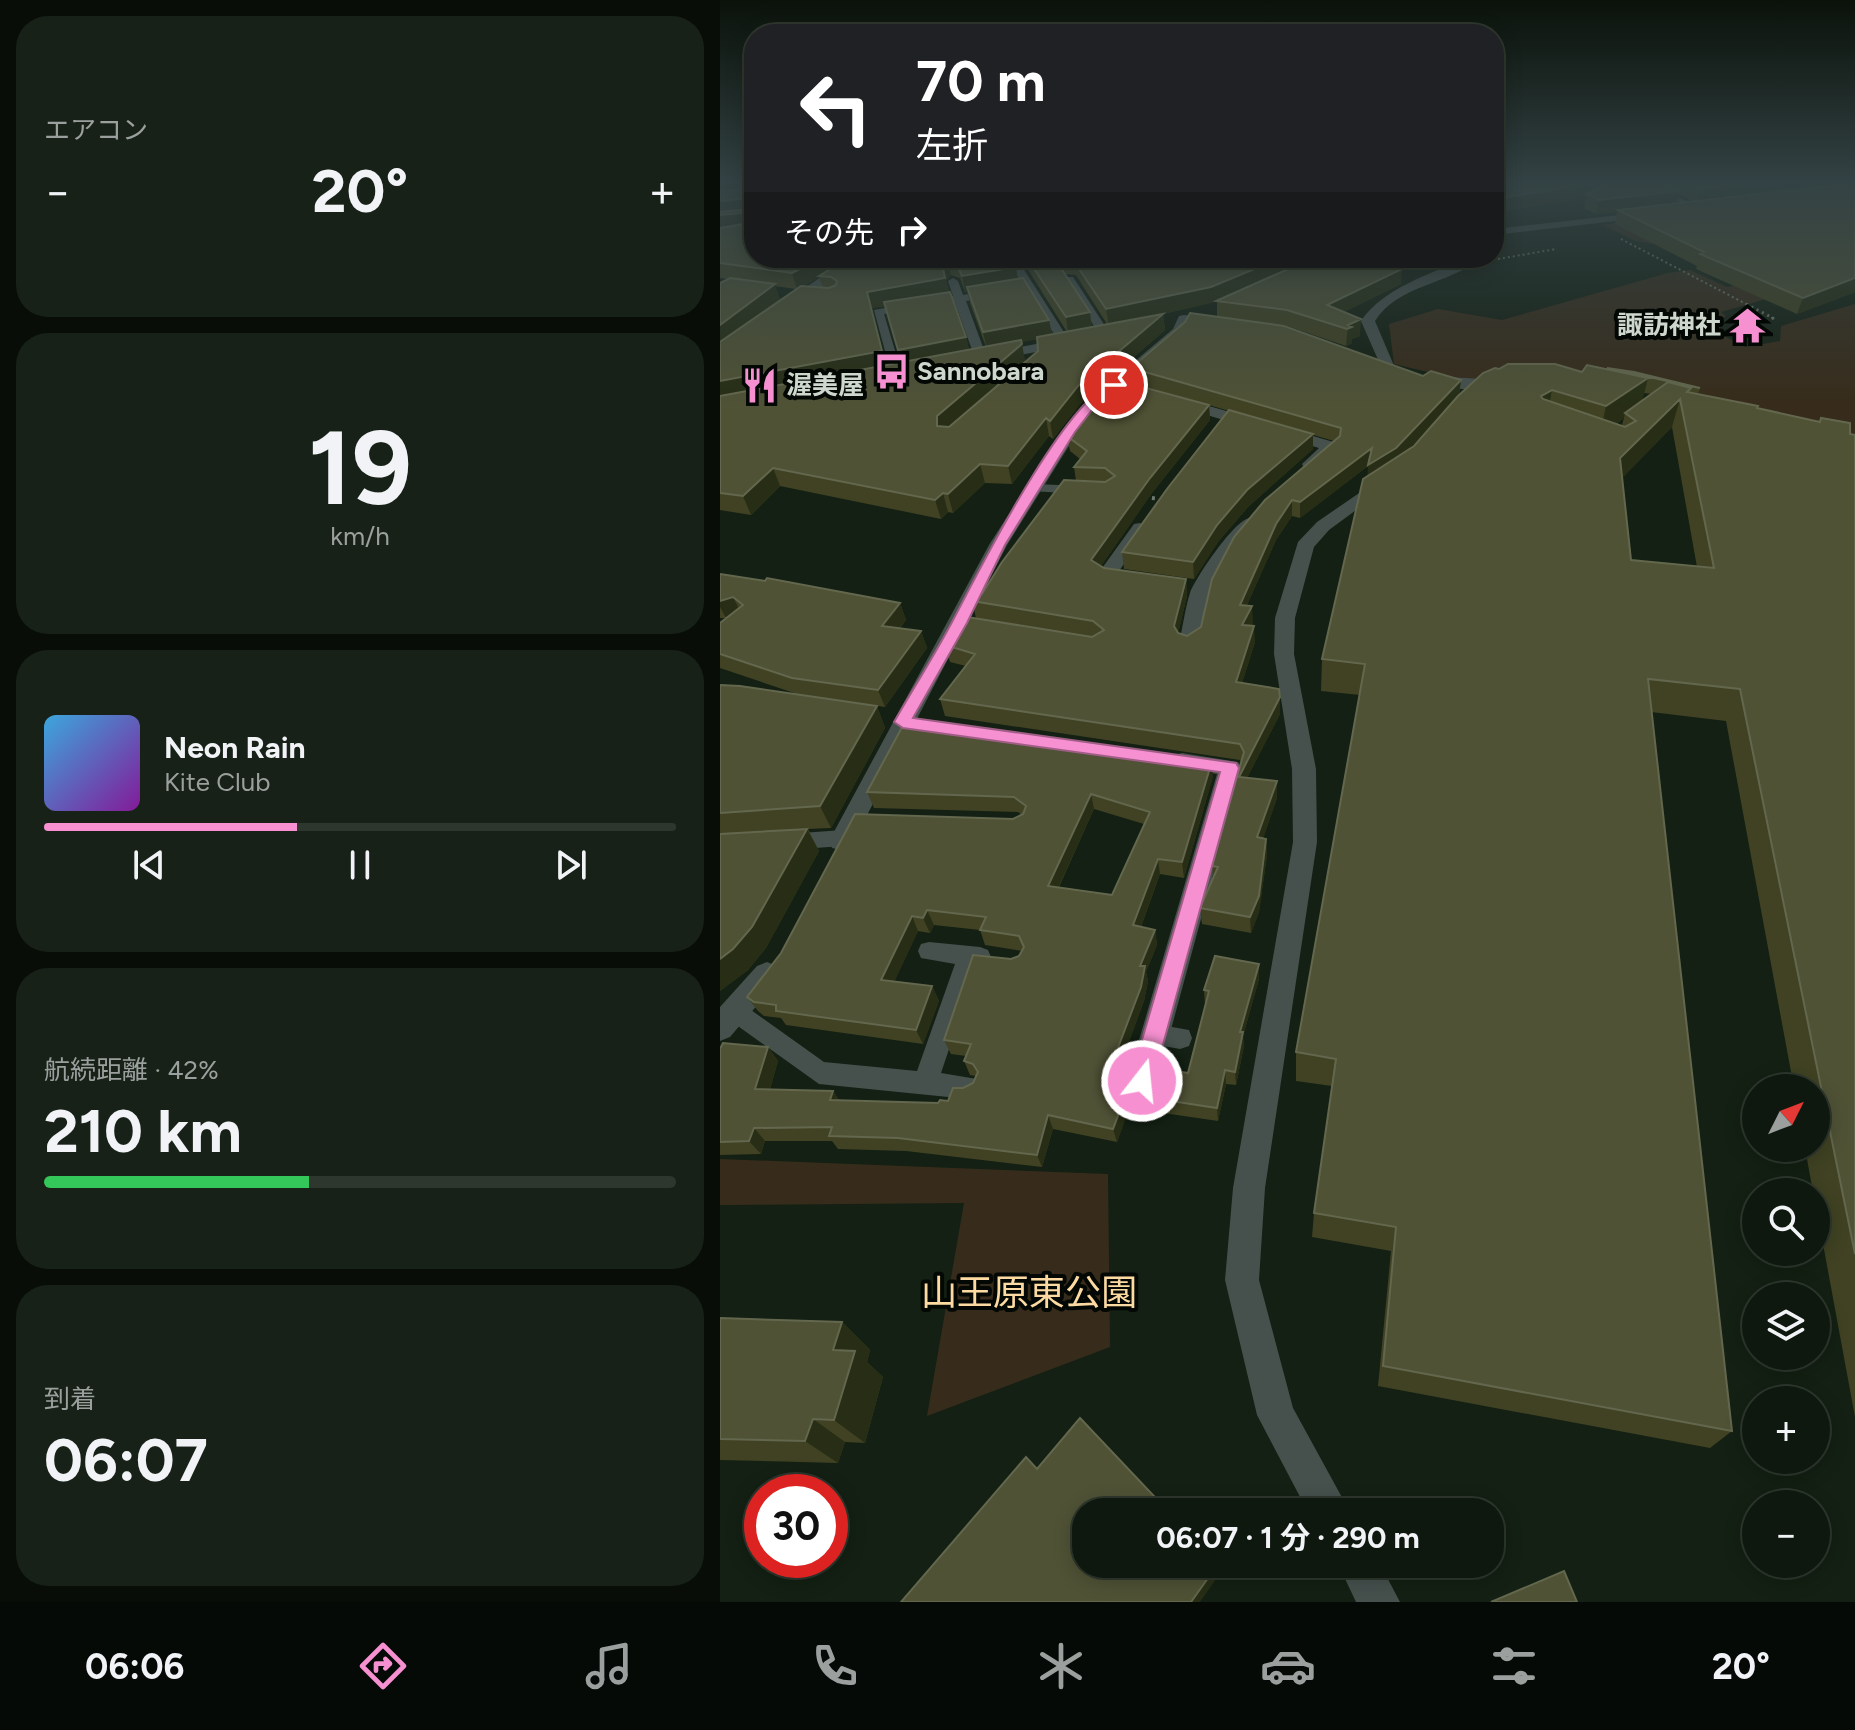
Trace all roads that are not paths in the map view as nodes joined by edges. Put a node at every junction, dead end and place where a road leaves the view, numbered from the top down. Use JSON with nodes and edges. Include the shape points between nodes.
{"nodes":[{"id":1,"x":848,"y":268,"type":"edge"},
{"id":2,"x":1018,"y":268,"type":"edge"},
{"id":3,"x":1454,"y":268,"type":"edge"},
{"id":4,"x":1069,"y":279,"type":"edge"},
{"id":5,"x":953,"y":281,"type":"edge"},
{"id":6,"x":1030,"y":287,"type":"junction"},
{"id":7,"x":779,"y":293,"type":"edge"},
{"id":8,"x":801,"y":296,"type":"junction"},
{"id":9,"x":823,"y":297,"type":"edge"},
{"id":10,"x":960,"y":299,"type":"junction"},
{"id":11,"x":1218,"y":309,"type":"edge"},
{"id":12,"x":774,"y":312,"type":"edge"},
{"id":13,"x":1184,"y":319,"type":"junction"},
{"id":14,"x":1158,"y":325,"type":"edge"},
{"id":15,"x":1238,"y":326,"type":"edge"},
{"id":16,"x":1092,"y":338,"type":"junction"},
{"id":17,"x":974,"y":360,"type":"joint"},
{"id":18,"x":896,"y":374,"type":"edge"},
{"id":19,"x":1114,"y":385,"type":"junction"},
{"id":20,"x":1483,"y":385,"type":"junction"},
{"id":21,"x":1516,"y":385,"type":"edge"},
{"id":22,"x":1140,"y":392,"type":"edge"},
{"id":23,"x":1166,"y":399,"type":"edge"},
{"id":24,"x":1455,"y":412,"type":"edge"},
{"id":25,"x":1403,"y":470,"type":"edge"},
{"id":26,"x":1293,"y":479,"type":"edge"},
{"id":27,"x":1035,"y":488,"type":"junction"},
{"id":28,"x":1107,"y":491,"type":"edge"},
{"id":29,"x":1160,"y":499,"type":"edge"},
{"id":30,"x":1263,"y":509,"type":"edge"},
{"id":31,"x":1154,"y":582,"type":"edge"},
{"id":32,"x":1189,"y":643,"type":"edge"},
{"id":33,"x":1154,"y":757,"type":"edge"},
{"id":34,"x":855,"y":825,"type":"junction"},
{"id":35,"x":766,"y":843,"type":"edge"},
{"id":36,"x":828,"y":865,"type":"edge"},
{"id":37,"x":929,"y":951,"type":"dead end"},
{"id":38,"x":969,"y":956,"type":"junction"},
{"id":39,"x":778,"y":958,"type":"edge"},
{"id":40,"x":999,"y":959,"type":"edge"},
{"id":41,"x":728,"y":1020,"type":"edge"},
{"id":42,"x":1155,"y":1035,"type":"junction"},
{"id":43,"x":1180,"y":1038,"type":"dead end"},
{"id":44,"x":1142,"y":1081,"type":"edge"},
{"id":45,"x":925,"y":1084,"type":"junction"},
{"id":46,"x":968,"y":1087,"type":"edge"},
{"id":47,"x":1322,"y":1498,"type":"edge"},
{"id":48,"x":1366,"y":1578,"type":"edge"},
{"id":49,"x":1379,"y":1602,"type":"edge"}],
"edges":[{"from":1,"to":8,"type":"street"},
{"from":2,"to":6,"type":"lane"},
{"from":3,"to":20,"type":"street","via":[[1408,289],[1375,310],[1368,321],[1395,370]]},
{"from":4,"to":16,"type":"lane"},
{"from":5,"to":10,"type":"lane"},
{"from":6,"to":10,"type":"lane"},
{"from":6,"to":16,"type":"lane"},
{"from":7,"to":8,"type":"street"},
{"from":8,"to":9,"type":"lane"},
{"from":8,"to":12,"type":"street"},
{"from":10,"to":17,"type":"lane"},
{"from":10,"to":18,"type":"lane","via":[[878,312]]},
{"from":11,"to":13,"type":"street"},
{"from":13,"to":14,"type":"street"},
{"from":13,"to":15,"type":"street"},
{"from":13,"to":19,"type":"street","via":[[1179,331]]},
{"from":16,"to":17,"type":"street","via":[[1032,356]]},
{"from":19,"to":22,"type":"street"},
{"from":19,"to":27,"type":"street","via":[[1070,431]]},
{"from":20,"to":21,"type":"street"},
{"from":20,"to":24,"type":"street"},
{"from":23,"to":26,"type":"street","via":[[1219,423],[1331,446]]},
{"from":25,"to":47,"type":"street","via":[[1323,526],[1305,546],[1285,618],[1284,654],[1304,769],[1305,842],[1249,1188],[1242,1280],[1276,1415]]},
{"from":27,"to":28,"type":"lane"},
{"from":27,"to":34,"type":"street","via":[[998,545],[967,624],[904,722]]},
{"from":29,"to":31,"type":"street","via":[[1107,575]]},
{"from":30,"to":32,"type":"street","via":[[1194,588]]},
{"from":33,"to":42,"type":"street","via":[[1230,768]]},
{"from":34,"to":35,"type":"lane"},
{"from":34,"to":36,"type":"street"},
{"from":37,"to":38,"type":"lane"},
{"from":38,"to":40,"type":"lane"},
{"from":38,"to":45,"type":"lane"},
{"from":39,"to":41,"type":"street"},
{"from":41,"to":45,"type":"lane","via":[[819,1073]]},
{"from":42,"to":43,"type":"lane"},
{"from":42,"to":44,"type":"street"},
{"from":45,"to":46,"type":"lane"},
{"from":48,"to":49,"type":"street"}]}
